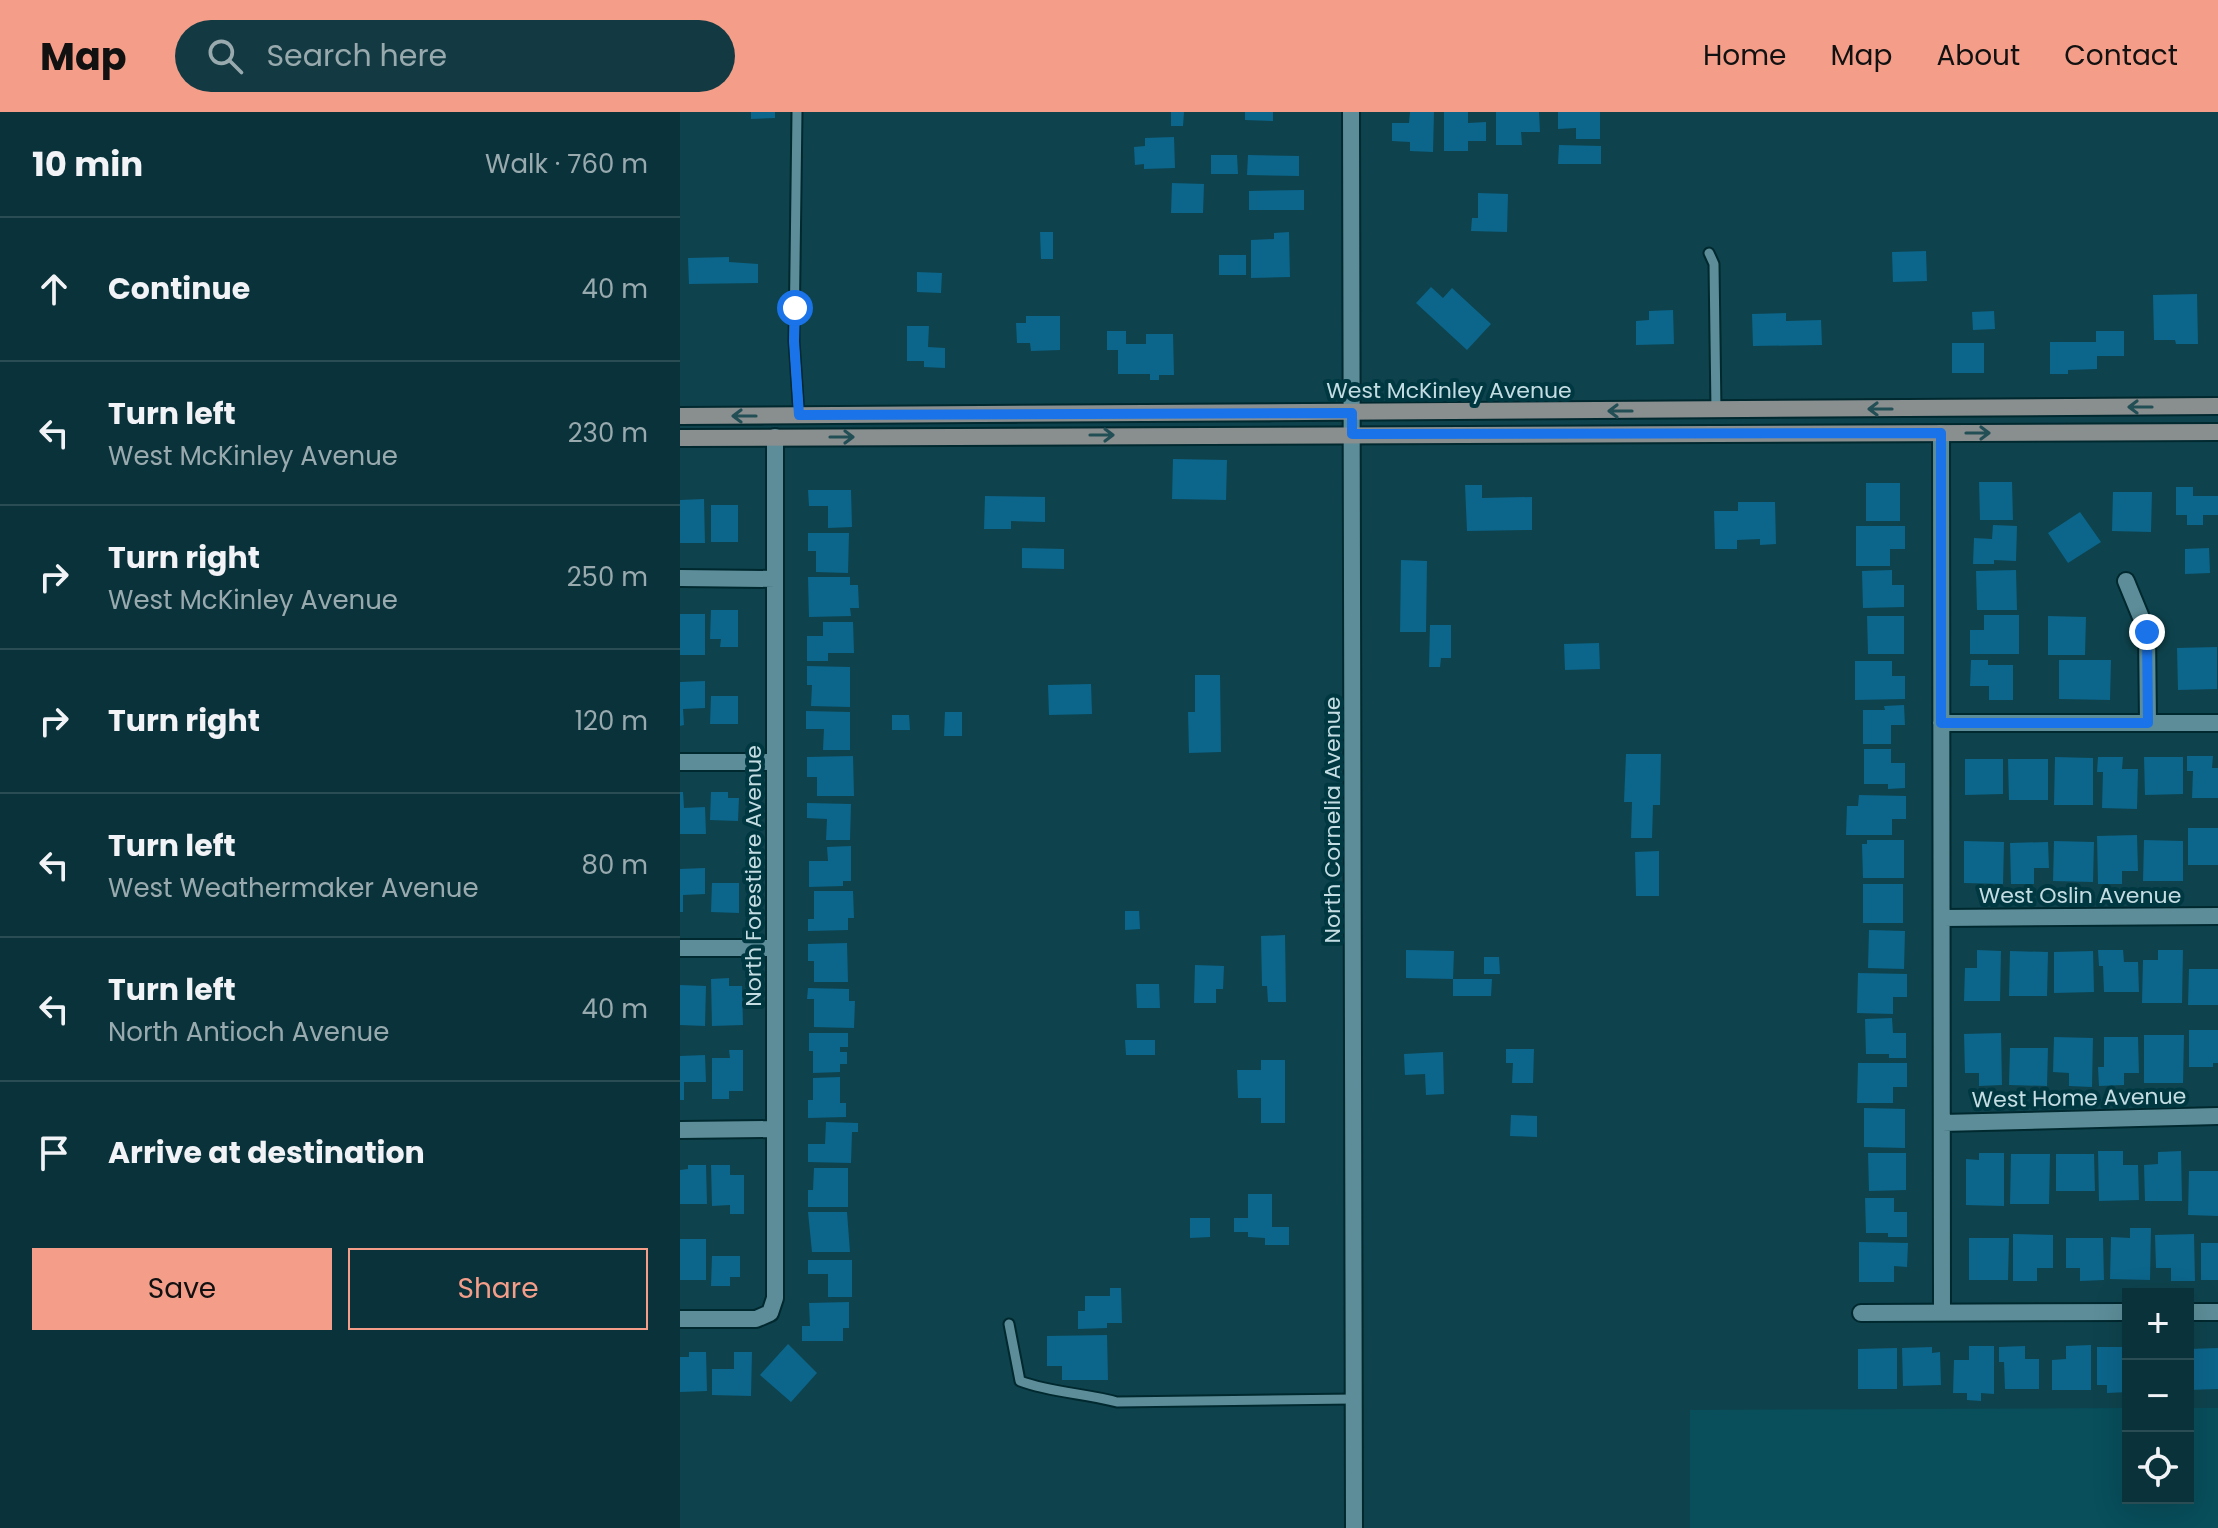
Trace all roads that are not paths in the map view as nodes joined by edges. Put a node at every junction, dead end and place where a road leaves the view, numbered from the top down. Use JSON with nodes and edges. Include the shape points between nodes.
{"nodes":[{"id":1,"x":797,"y":112,"type":"edge"},
{"id":2,"x":1351,"y":112,"type":"edge"},
{"id":3,"x":1709,"y":253,"type":"dead end"},
{"id":4,"x":2218,"y":406,"type":"edge"},
{"id":5,"x":1716,"y":411,"type":"junction"},
{"id":6,"x":1352,"y":413,"type":"junction"},
{"id":7,"x":799,"y":415,"type":"junction"},
{"id":8,"x":680,"y":416,"type":"edge"},
{"id":9,"x":2218,"y":432,"type":"edge"},
{"id":10,"x":1941,"y":433,"type":"junction"},
{"id":11,"x":1352,"y":434,"type":"junction"},
{"id":12,"x":775,"y":437,"type":"junction"},
{"id":13,"x":680,"y":438,"type":"edge"},
{"id":14,"x":680,"y":578,"type":"edge"},
{"id":15,"x":775,"y":579,"type":"junction"},
{"id":16,"x":2126,"y":581,"type":"dead end"},
{"id":17,"x":1941,"y":723,"type":"junction"},
{"id":18,"x":2148,"y":723,"type":"junction"},
{"id":19,"x":2218,"y":723,"type":"edge"},
{"id":20,"x":680,"y":762,"type":"edge"},
{"id":21,"x":775,"y":762,"type":"junction"},
{"id":22,"x":2218,"y":916,"type":"edge"},
{"id":23,"x":1942,"y":918,"type":"junction"},
{"id":24,"x":680,"y":948,"type":"edge"},
{"id":25,"x":775,"y":948,"type":"junction"},
{"id":26,"x":2218,"y":1116,"type":"edge"},
{"id":27,"x":1942,"y":1123,"type":"junction"},
{"id":28,"x":775,"y":1129,"type":"junction"},
{"id":29,"x":680,"y":1130,"type":"edge"},
{"id":30,"x":1942,"y":1312,"type":"junction"},
{"id":31,"x":2122,"y":1312,"type":"edge"},
{"id":32,"x":2194,"y":1312,"type":"edge"},
{"id":33,"x":2218,"y":1312,"type":"edge"},
{"id":34,"x":1861,"y":1313,"type":"dead end"},
{"id":35,"x":680,"y":1319,"type":"edge"},
{"id":36,"x":1009,"y":1324,"type":"dead end"},
{"id":37,"x":1354,"y":1399,"type":"junction"},
{"id":38,"x":1354,"y":1528,"type":"edge"}],
"edges":[{"from":1,"to":7,"type":"lane","via":[[794,341]]},
{"from":2,"to":6,"type":"street","name":"North Cornelia Avenue"},
{"from":3,"to":5,"type":"lane","via":[[1714,264]]},
{"from":4,"to":5,"type":"main road","name":"West McKinley Avenue","one_way":true},
{"from":5,"to":6,"type":"main road","name":"West McKinley Avenue","one_way":true},
{"from":6,"to":7,"type":"main road","name":"West McKinley Avenue"},
{"from":6,"to":11,"type":"street","name":"North Cornelia Avenue"},
{"from":7,"to":8,"type":"main road","name":"West McKinley Avenue","one_way":true},
{"from":10,"to":9,"type":"main road","name":"West McKinley Avenue","one_way":true},
{"from":10,"to":11,"type":"main road","name":"West McKinley Avenue"},
{"from":10,"to":17,"type":"street"},
{"from":12,"to":11,"type":"main road","name":"West McKinley Avenue","one_way":true},
{"from":11,"to":37,"type":"street","name":"North Cornelia Avenue"},
{"from":12,"to":13,"type":"main road","name":"West McKinley Avenue"},
{"from":12,"to":15,"type":"street","name":"North Forestiere Avenue"},
{"from":14,"to":15,"type":"street"},
{"from":15,"to":21,"type":"street","name":"North Forestiere Avenue"},
{"from":16,"to":18,"type":"street","via":[[2147,632]]},
{"from":17,"to":18,"type":"street"},
{"from":17,"to":23,"type":"street"},
{"from":18,"to":19,"type":"street"},
{"from":20,"to":21,"type":"street"},
{"from":21,"to":25,"type":"street","name":"North Forestiere Avenue"},
{"from":22,"to":23,"type":"street","name":"West Oslin Avenue"},
{"from":23,"to":27,"type":"street"},
{"from":24,"to":25,"type":"street"},
{"from":25,"to":28,"type":"street","name":"North Forestiere Avenue"},
{"from":26,"to":27,"type":"street","name":"West Home Avenue"},
{"from":27,"to":30,"type":"street"},
{"from":28,"to":29,"type":"street"},
{"from":28,"to":35,"type":"street","name":"North Forestiere Avenue","via":[[775,1298],[770,1313],[756,1319]]},
{"from":30,"to":31,"type":"street"},
{"from":30,"to":34,"type":"street"},
{"from":32,"to":33,"type":"street"},
{"from":36,"to":37,"type":"lane","via":[[1020,1381],[1045,1390],[1117,1402]]},
{"from":37,"to":38,"type":"street","name":"North Cornelia Avenue"}]}
